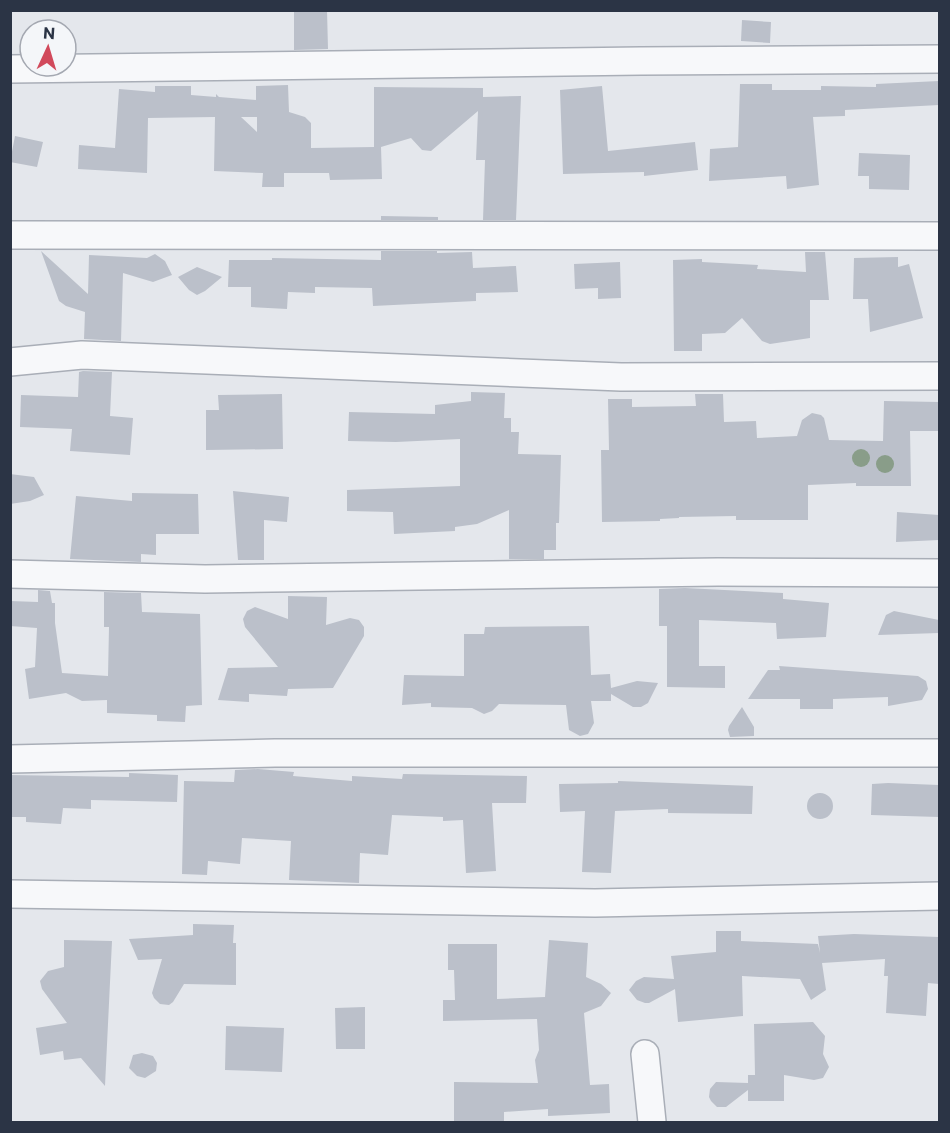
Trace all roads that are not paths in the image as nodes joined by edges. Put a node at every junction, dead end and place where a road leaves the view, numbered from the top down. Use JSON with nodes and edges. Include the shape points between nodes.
{"nodes":[{"id":1,"x":939,"y":59,"type":"edge"},
{"id":2,"x":10,"y":69,"type":"edge"},
{"id":3,"x":10,"y":235,"type":"edge"},
{"id":4,"x":939,"y":236,"type":"edge"},
{"id":5,"x":10,"y":362,"type":"edge"},
{"id":6,"x":939,"y":376,"type":"edge"},
{"id":7,"x":939,"y":573,"type":"edge"},
{"id":8,"x":10,"y":574,"type":"edge"},
{"id":9,"x":939,"y":753,"type":"edge"},
{"id":10,"x":10,"y":759,"type":"edge"},
{"id":11,"x":10,"y":894,"type":"edge"},
{"id":12,"x":939,"y":896,"type":"edge"},
{"id":13,"x":645,"y":1054,"type":"dead end"},
{"id":14,"x":652,"y":1122,"type":"edge"}],
"edges":[{"from":1,"to":2,"type":"street"},
{"from":3,"to":4,"type":"street"},
{"from":5,"to":6,"type":"street","via":[[82,355],[621,377]]},
{"from":7,"to":8,"type":"street","via":[[205,579]]},
{"from":9,"to":10,"type":"street","via":[[275,753]]},
{"from":11,"to":12,"type":"street","via":[[595,903]]},
{"from":13,"to":14,"type":"street"}]}
